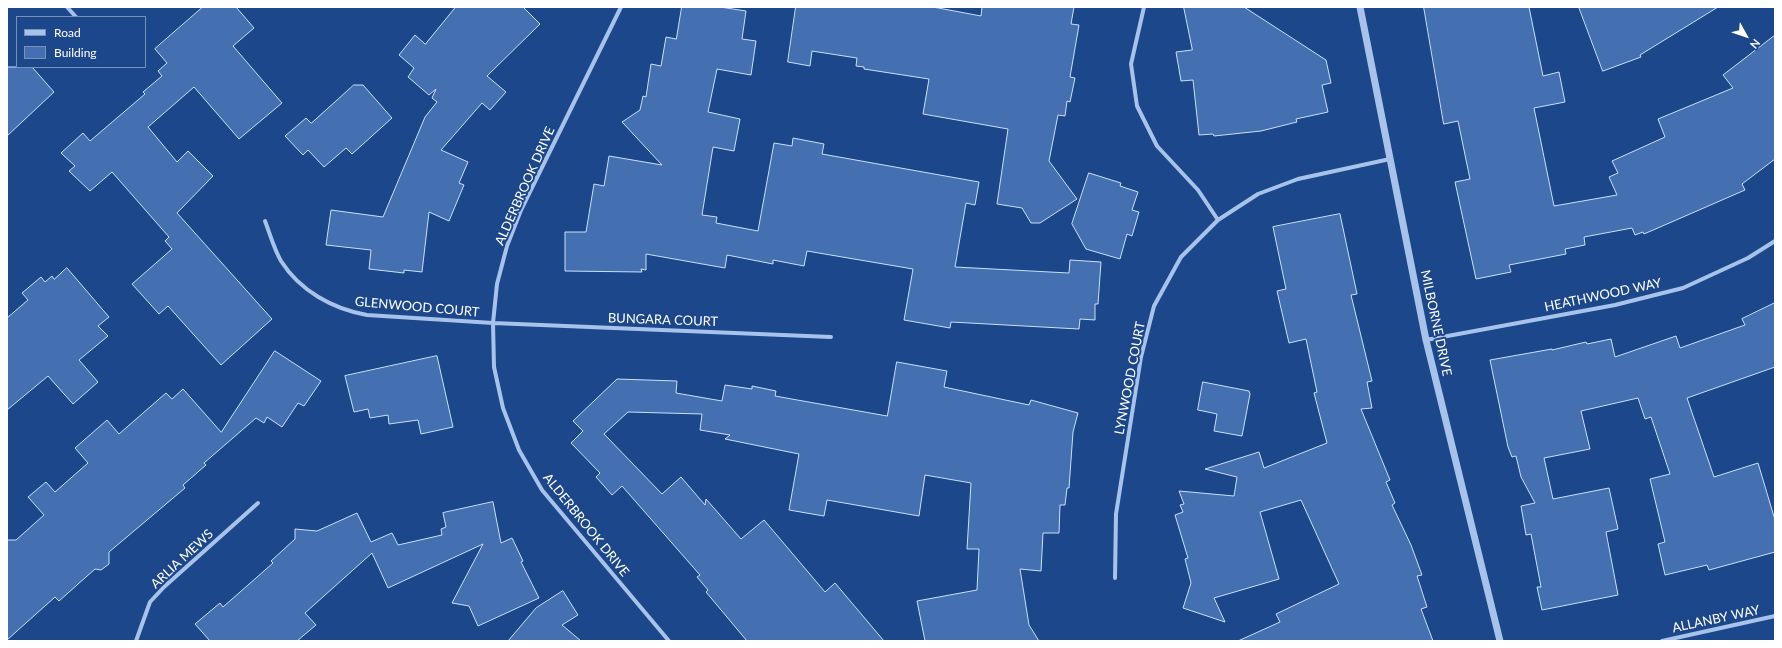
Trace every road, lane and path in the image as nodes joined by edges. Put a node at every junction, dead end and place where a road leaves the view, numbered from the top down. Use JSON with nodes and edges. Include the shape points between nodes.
{"nodes":[{"id":1,"x":67,"y":7,"type":"edge"},
{"id":2,"x":621,"y":7,"type":"edge"},
{"id":3,"x":1144,"y":7,"type":"edge"},
{"id":4,"x":1360,"y":7,"type":"edge"},
{"id":5,"x":75,"y":16,"type":"edge"},
{"id":6,"x":1390,"y":159,"type":"junction"},
{"id":7,"x":1218,"y":220,"type":"junction"},
{"id":8,"x":265,"y":221,"type":"dead end"},
{"id":9,"x":1775,"y":241,"type":"edge"},
{"id":10,"x":493,"y":324,"type":"junction"},
{"id":11,"x":831,"y":337,"type":"dead end"},
{"id":12,"x":1426,"y":340,"type":"junction"},
{"id":13,"x":258,"y":503,"type":"dead end"},
{"id":14,"x":1115,"y":578,"type":"dead end"},
{"id":15,"x":1775,"y":616,"type":"edge"},
{"id":16,"x":136,"y":641,"type":"edge"},
{"id":17,"x":669,"y":641,"type":"edge"},
{"id":18,"x":1500,"y":641,"type":"edge"},
{"id":19,"x":1662,"y":641,"type":"edge"}],
"edges":[{"from":1,"to":5,"type":"street"},
{"from":2,"to":10,"type":"street","name":"ALDERBROOK DRIVE","via":[[521,210],[507,246],[497,284]]},
{"from":3,"to":7,"type":"street","via":[[1131,64],[1137,106],[1157,146],[1198,190]]},
{"from":4,"to":6,"type":"street","name":"MILBORNE DRIVE"},
{"from":6,"to":7,"type":"street","name":"LYNWOOD COURT","via":[[1298,179],[1258,194]]},
{"from":6,"to":12,"type":"street","name":"MILBORNE DRIVE"},
{"from":7,"to":14,"type":"street","name":"LYNWOOD COURT","via":[[1181,257],[1154,306],[1141,357],[1116,514]]},
{"from":8,"to":10,"type":"street","name":"GLENWOOD COURT","via":[[281,260],[291,273],[308,290],[334,306],[367,315]]},
{"from":9,"to":12,"type":"street","name":"HEATHWOOD WAY","via":[[1748,258],[1683,288],[1615,305]]},
{"from":10,"to":11,"type":"street","name":"BUNGARA COURT"},
{"from":10,"to":17,"type":"street","name":"ALDERBROOK DRIVE","via":[[494,366],[503,408],[520,450],[542,490]]},
{"from":12,"to":18,"type":"street","name":"MILBORNE DRIVE"},
{"from":13,"to":16,"type":"street","name":"ARLIA MEWS","via":[[150,602]]},
{"from":15,"to":19,"type":"street","name":"ALLANBY WAY"}]}
